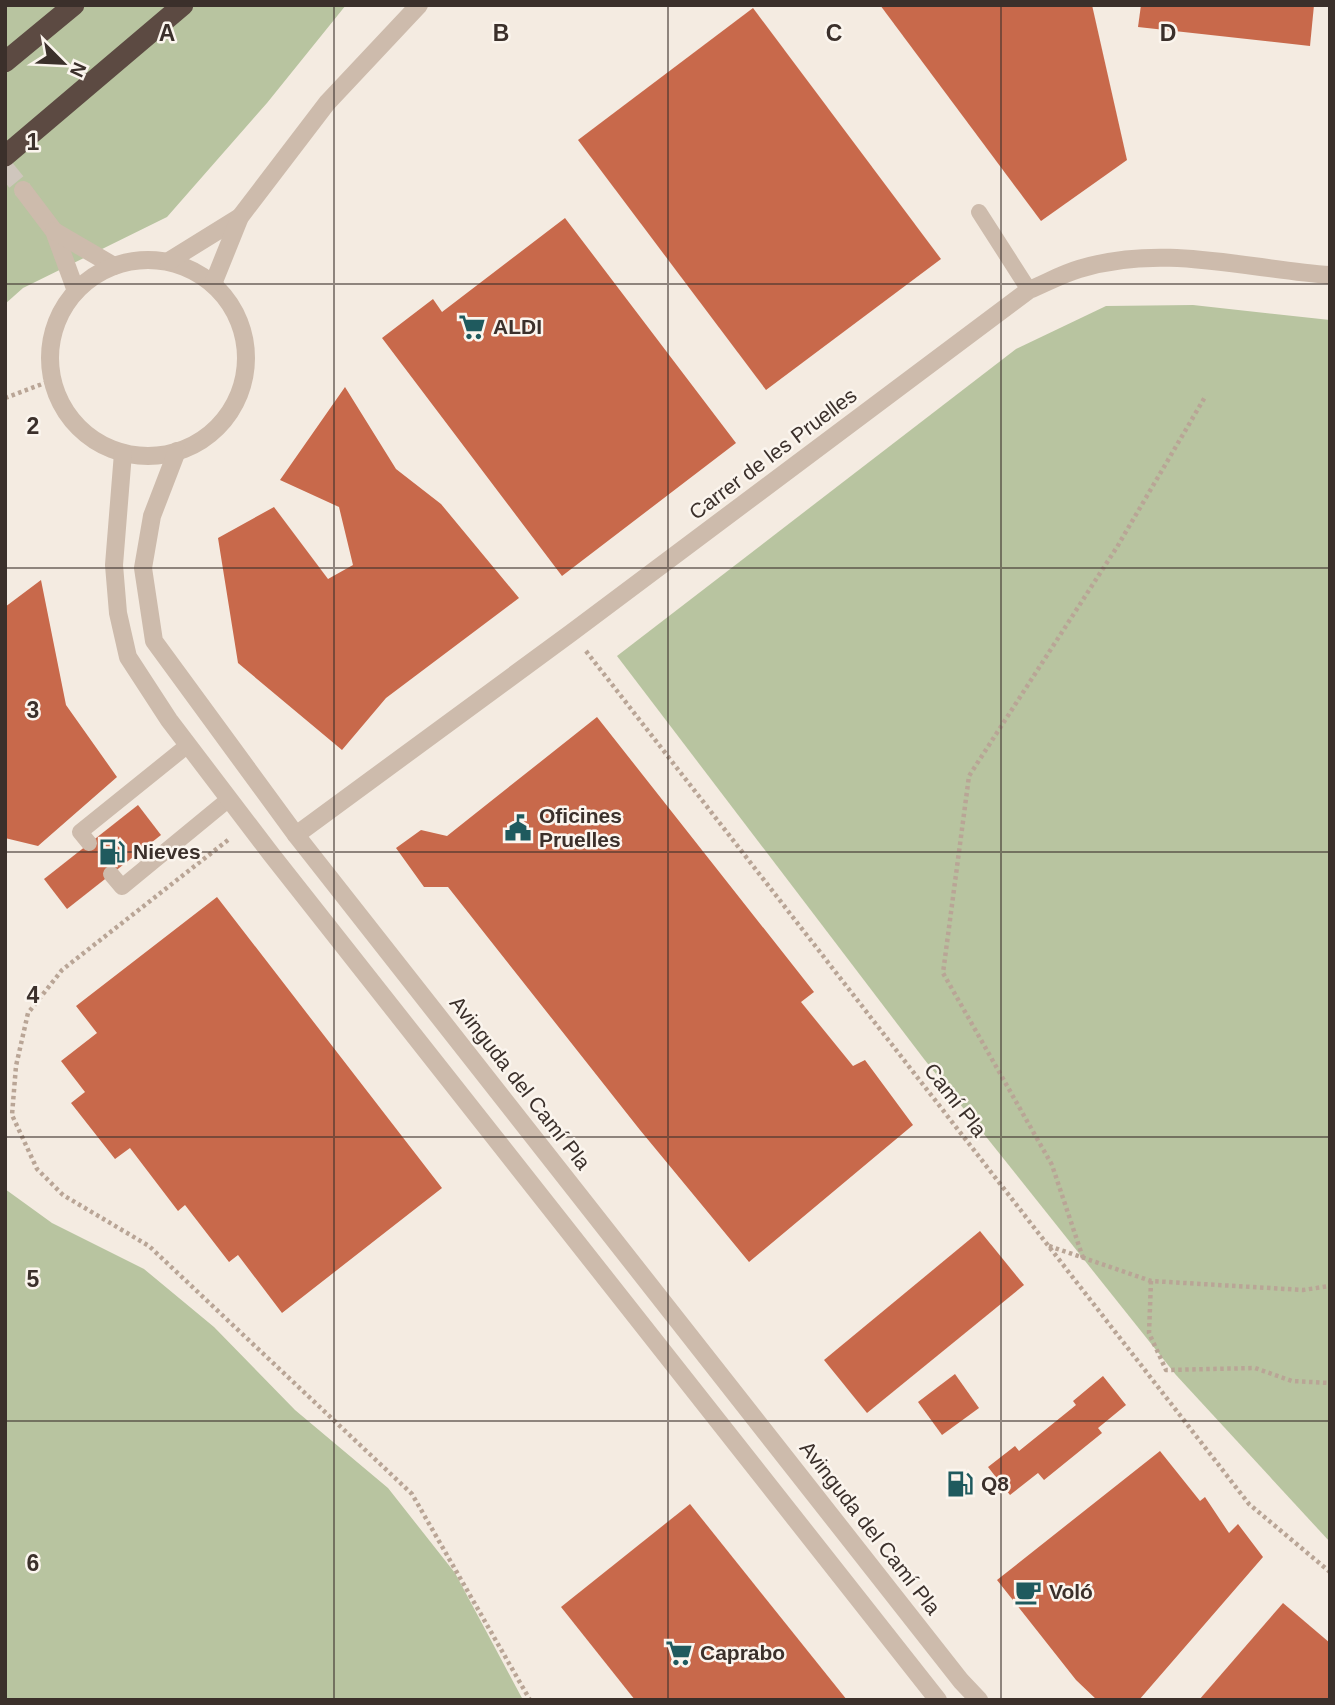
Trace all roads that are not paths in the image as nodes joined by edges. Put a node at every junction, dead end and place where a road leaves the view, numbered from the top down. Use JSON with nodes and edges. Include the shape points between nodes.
{"nodes":[{"id":1,"x":74,"y":5,"type":"edge"},
{"id":2,"x":183,"y":5,"type":"edge"},
{"id":3,"x":419,"y":5,"type":"edge"},
{"id":4,"x":5,"y":62,"type":"edge"},
{"id":5,"x":5,"y":156,"type":"edge"},
{"id":6,"x":23,"y":190,"type":"tunnel mouth"},
{"id":7,"x":979,"y":212,"type":"dead end"},
{"id":8,"x":240,"y":217,"type":"junction"},
{"id":9,"x":54,"y":230,"type":"junction"},
{"id":10,"x":169,"y":261,"type":"junction"},
{"id":11,"x":114,"y":266,"type":"junction"},
{"id":12,"x":1330,"y":275,"type":"edge"},
{"id":13,"x":213,"y":284,"type":"junction"},
{"id":14,"x":1029,"y":290,"type":"junction"},
{"id":15,"x":76,"y":291,"type":"junction"},
{"id":16,"x":177,"y":451,"type":"junction"},
{"id":17,"x":123,"y":453,"type":"junction"},
{"id":18,"x":188,"y":745,"type":"junction"},
{"id":19,"x":229,"y":799,"type":"junction"},
{"id":20,"x":296,"y":835,"type":"junction"},
{"id":21,"x":89,"y":843,"type":"dead end"},
{"id":22,"x":111,"y":874,"type":"dead end"},
{"id":23,"x":938,"y":1700,"type":"edge"},
{"id":24,"x":979,"y":1700,"type":"edge"}],
"edges":[{"from":1,"to":4,"type":"highway"},
{"from":2,"to":5,"type":"highway"},
{"from":3,"to":8,"type":"street","via":[[327,103]]},
{"from":6,"to":9,"type":"street"},
{"from":7,"to":14,"type":"lane"},
{"from":8,"to":10,"type":"street"},
{"from":8,"to":13,"type":"street"},
{"from":9,"to":11,"type":"street"},
{"from":9,"to":15,"type":"street"},
{"from":10,"to":11,"type":"street","via":[[150,259]]},
{"from":10,"to":13,"type":"street"},
{"from":11,"to":15,"type":"street"},
{"from":12,"to":14,"type":"street","name":"Carrer de les Pruelles","via":[[1205,259],[1135,258],[1079,269]]},
{"from":13,"to":16,"type":"street","via":[[238,317],[244,337],[244,375],[222,422],[202,440]]},
{"from":14,"to":20,"type":"street","name":"Carrer de les Pruelles"},
{"from":15,"to":17,"type":"street","via":[[57,322],[51,354],[53,380],[61,404],[83,431]]},
{"from":16,"to":17,"type":"street","via":[[150,456]]},
{"from":16,"to":20,"type":"street","name":"Avinguda del Camí Pla","via":[[152,516],[143,568],[154,641]]},
{"from":17,"to":18,"type":"street","via":[[114,565],[118,613],[128,657]]},
{"from":18,"to":19,"type":"street"},
{"from":18,"to":21,"type":"lane","via":[[80,832]]},
{"from":19,"to":22,"type":"lane","via":[[122,887]]},
{"from":19,"to":23,"type":"street"},
{"from":20,"to":24,"type":"street","name":"Avinguda del Camí Pla"}]}
